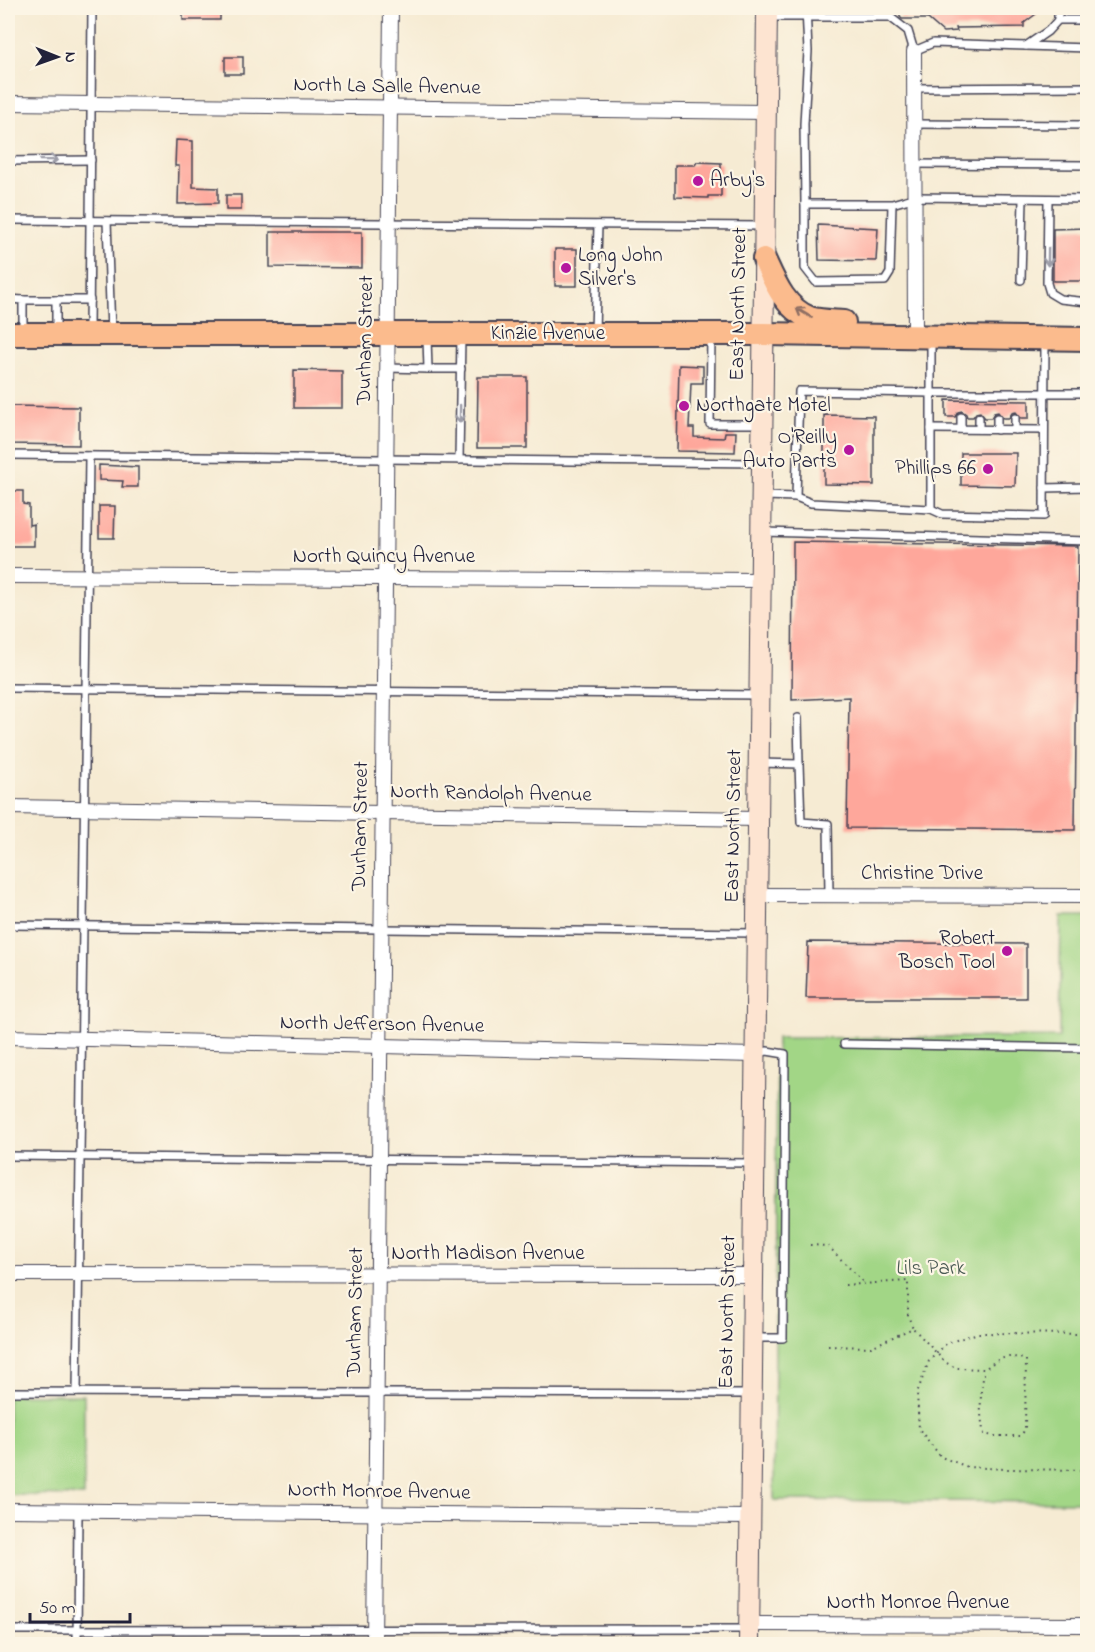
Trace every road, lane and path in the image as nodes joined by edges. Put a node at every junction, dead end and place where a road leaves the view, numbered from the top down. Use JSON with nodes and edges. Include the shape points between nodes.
{"nodes":[{"id":1,"x":92,"y":8,"type":"edge"},
{"id":2,"x":391,"y":8,"type":"edge"},
{"id":3,"x":890,"y":8,"type":"edge"},
{"id":4,"x":1058,"y":8,"type":"edge"},
{"id":5,"x":767,"y":12,"type":"edge"},
{"id":6,"x":806,"y":12,"type":"edge"},
{"id":7,"x":890,"y":17,"type":"junction"},
{"id":8,"x":1058,"y":20,"type":"junction"},
{"id":9,"x":1088,"y":20,"type":"edge"},
{"id":10,"x":1026,"y":46,"type":"junction"},
{"id":11,"x":1088,"y":48,"type":"edge"},
{"id":12,"x":914,"y":51,"type":"junction"},
{"id":13,"x":915,"y":87,"type":"junction"},
{"id":14,"x":1088,"y":87,"type":"edge"},
{"id":15,"x":8,"y":103,"type":"edge"},
{"id":16,"x":92,"y":104,"type":"junction"},
{"id":17,"x":390,"y":108,"type":"junction"},
{"id":18,"x":765,"y":112,"type":"junction"},
{"id":19,"x":915,"y":123,"type":"junction"},
{"id":20,"x":1088,"y":125,"type":"edge"},
{"id":21,"x":91,"y":160,"type":"junction"},
{"id":22,"x":8,"y":161,"type":"edge"},
{"id":23,"x":914,"y":164,"type":"junction"},
{"id":24,"x":1088,"y":165,"type":"edge"},
{"id":25,"x":916,"y":197,"type":"junction"},
{"id":26,"x":1023,"y":199,"type":"junction"},
{"id":27,"x":1048,"y":199,"type":"junction"},
{"id":28,"x":1088,"y":199,"type":"edge"},
{"id":29,"x":805,"y":204,"type":"junction"},
{"id":30,"x":892,"y":204,"type":"junction"},
{"id":31,"x":8,"y":220,"type":"edge"},
{"id":32,"x":90,"y":221,"type":"junction"},
{"id":33,"x":107,"y":221,"type":"junction"},
{"id":34,"x":388,"y":223,"type":"junction"},
{"id":35,"x":598,"y":225,"type":"junction"},
{"id":36,"x":764,"y":226,"type":"junction"},
{"id":37,"x":764,"y":259,"type":"junction"},
{"id":38,"x":1021,"y":280,"type":"dead end"},
{"id":39,"x":8,"y":299,"type":"edge"},
{"id":40,"x":23,"y":300,"type":"junction"},
{"id":41,"x":56,"y":300,"type":"junction"},
{"id":42,"x":90,"y":300,"type":"junction"},
{"id":43,"x":1088,"y":302,"type":"edge"},
{"id":44,"x":15,"y":334,"type":"edge"},
{"id":45,"x":56,"y":334,"type":"junction"},
{"id":46,"x":100,"y":334,"type":"junction"},
{"id":47,"x":387,"y":334,"type":"junction"},
{"id":48,"x":427,"y":334,"type":"junction"},
{"id":49,"x":461,"y":334,"type":"junction"},
{"id":50,"x":595,"y":334,"type":"junction"},
{"id":51,"x":711,"y":334,"type":"junction"},
{"id":52,"x":763,"y":334,"type":"junction"},
{"id":53,"x":879,"y":335,"type":"junction"},
{"id":54,"x":923,"y":336,"type":"junction"},
{"id":55,"x":1045,"y":338,"type":"junction"},
{"id":56,"x":1088,"y":339,"type":"edge"},
{"id":57,"x":387,"y":368,"type":"junction"},
{"id":58,"x":428,"y":369,"type":"junction"},
{"id":59,"x":461,"y":369,"type":"junction"},
{"id":60,"x":931,"y":393,"type":"junction"},
{"id":61,"x":1045,"y":393,"type":"junction"},
{"id":62,"x":1088,"y":393,"type":"edge"},
{"id":63,"x":961,"y":417,"type":"dead end"},
{"id":64,"x":979,"y":418,"type":"dead end"},
{"id":65,"x":997,"y":418,"type":"dead end"},
{"id":66,"x":1015,"y":418,"type":"dead end"},
{"id":67,"x":762,"y":424,"type":"junction"},
{"id":68,"x":931,"y":429,"type":"junction"},
{"id":69,"x":961,"y":429,"type":"junction"},
{"id":70,"x":979,"y":429,"type":"junction"},
{"id":71,"x":997,"y":430,"type":"junction"},
{"id":72,"x":1015,"y":430,"type":"junction"},
{"id":73,"x":1044,"y":430,"type":"junction"},
{"id":74,"x":8,"y":455,"type":"edge"},
{"id":75,"x":89,"y":456,"type":"junction"},
{"id":76,"x":386,"y":459,"type":"junction"},
{"id":77,"x":459,"y":460,"type":"junction"},
{"id":78,"x":762,"y":463,"type":"junction"},
{"id":79,"x":1044,"y":488,"type":"junction"},
{"id":80,"x":1088,"y":488,"type":"edge"},
{"id":81,"x":761,"y":496,"type":"junction"},
{"id":82,"x":796,"y":497,"type":"junction"},
{"id":83,"x":931,"y":509,"type":"junction"},
{"id":84,"x":761,"y":532,"type":"junction"},
{"id":85,"x":1088,"y":541,"type":"edge"},
{"id":86,"x":8,"y":576,"type":"edge"},
{"id":87,"x":86,"y":576,"type":"junction"},
{"id":88,"x":385,"y":578,"type":"junction"},
{"id":89,"x":760,"y":580,"type":"junction"},
{"id":90,"x":8,"y":687,"type":"edge"},
{"id":91,"x":85,"y":688,"type":"junction"},
{"id":92,"x":384,"y":691,"type":"junction"},
{"id":93,"x":759,"y":695,"type":"junction"},
{"id":94,"x":798,"y":718,"type":"dead end"},
{"id":95,"x":758,"y":763,"type":"junction"},
{"id":96,"x":799,"y":764,"type":"junction"},
{"id":97,"x":8,"y":807,"type":"edge"},
{"id":98,"x":84,"y":808,"type":"junction"},
{"id":99,"x":382,"y":813,"type":"junction"},
{"id":100,"x":758,"y":819,"type":"junction"},
{"id":101,"x":757,"y":895,"type":"junction"},
{"id":102,"x":830,"y":895,"type":"junction"},
{"id":103,"x":1088,"y":896,"type":"edge"},
{"id":104,"x":8,"y":925,"type":"edge"},
{"id":105,"x":82,"y":926,"type":"junction"},
{"id":106,"x":381,"y":929,"type":"junction"},
{"id":107,"x":756,"y":933,"type":"junction"},
{"id":108,"x":8,"y":1037,"type":"edge"},
{"id":109,"x":81,"y":1039,"type":"junction"},
{"id":110,"x":844,"y":1044,"type":"dead end"},
{"id":111,"x":380,"y":1046,"type":"junction"},
{"id":112,"x":1088,"y":1048,"type":"edge"},
{"id":113,"x":755,"y":1055,"type":"junction"},
{"id":114,"x":8,"y":1156,"type":"edge"},
{"id":115,"x":80,"y":1157,"type":"junction"},
{"id":116,"x":379,"y":1160,"type":"junction"},
{"id":117,"x":754,"y":1163,"type":"junction"},
{"id":118,"x":810,"y":1245,"type":"dead end"},
{"id":119,"x":8,"y":1274,"type":"edge"},
{"id":120,"x":78,"y":1274,"type":"junction"},
{"id":121,"x":378,"y":1275,"type":"junction"},
{"id":122,"x":753,"y":1275,"type":"junction"},
{"id":123,"x":865,"y":1284,"type":"junction"},
{"id":124,"x":845,"y":1285,"type":"dead end"},
{"id":125,"x":913,"y":1328,"type":"junction"},
{"id":126,"x":1088,"y":1334,"type":"edge"},
{"id":127,"x":752,"y":1338,"type":"junction"},
{"id":128,"x":828,"y":1346,"type":"dead end"},
{"id":129,"x":937,"y":1354,"type":"junction"},
{"id":130,"x":985,"y":1369,"type":"junction"},
{"id":131,"x":8,"y":1392,"type":"edge"},
{"id":132,"x":77,"y":1392,"type":"junction"},
{"id":133,"x":377,"y":1393,"type":"junction"},
{"id":134,"x":751,"y":1394,"type":"junction"},
{"id":135,"x":1088,"y":1470,"type":"edge"},
{"id":136,"x":8,"y":1510,"type":"edge"},
{"id":137,"x":78,"y":1511,"type":"junction"},
{"id":138,"x":375,"y":1513,"type":"junction"},
{"id":139,"x":750,"y":1517,"type":"junction"},
{"id":140,"x":1088,"y":1624,"type":"edge"},
{"id":141,"x":8,"y":1630,"type":"edge"},
{"id":142,"x":77,"y":1630,"type":"junction"},
{"id":143,"x":374,"y":1630,"type":"junction"},
{"id":144,"x":749,"y":1632,"type":"edge"},
{"id":145,"x":76,"y":1644,"type":"edge"},
{"id":146,"x":374,"y":1644,"type":"edge"}],
"edges":[{"from":1,"to":16,"type":"lane"},
{"from":2,"to":17,"type":"street","name":"Durham Street"},
{"from":3,"to":7,"type":"lane"},
{"from":4,"to":8,"type":"lane"},
{"from":5,"to":6,"type":"lane"},
{"from":5,"to":18,"type":"street","name":"East North Street"},
{"from":6,"to":7,"type":"lane"},
{"from":6,"to":29,"type":"lane"},
{"from":7,"to":12,"type":"lane","via":[[908,31]]},
{"from":8,"to":9,"type":"lane"},
{"from":8,"to":10,"type":"lane"},
{"from":10,"to":11,"type":"lane"},
{"from":10,"to":12,"type":"lane","via":[[933,43]]},
{"from":12,"to":13,"type":"street"},
{"from":13,"to":14,"type":"lane"},
{"from":13,"to":19,"type":"street"},
{"from":15,"to":16,"type":"street","name":"North La Salle Avenue"},
{"from":16,"to":17,"type":"street","name":"North La Salle Avenue"},
{"from":16,"to":21,"type":"lane"},
{"from":17,"to":18,"type":"street","name":"North La Salle Avenue"},
{"from":17,"to":34,"type":"street","name":"Durham Street"},
{"from":18,"to":36,"type":"street","name":"East North Street"},
{"from":19,"to":20,"type":"lane"},
{"from":19,"to":23,"type":"street"},
{"from":22,"to":21,"type":"lane","one_way":true},
{"from":21,"to":32,"type":"lane"},
{"from":23,"to":24,"type":"lane"},
{"from":23,"to":25,"type":"street"},
{"from":25,"to":26,"type":"lane"},
{"from":25,"to":30,"type":"lane"},
{"from":25,"to":54,"type":"street"},
{"from":26,"to":27,"type":"lane"},
{"from":26,"to":38,"type":"lane"},
{"from":27,"to":28,"type":"lane"},
{"from":27,"to":43,"type":"lane","one_way":true,"via":[[1050,293],[1060,299]]},
{"from":29,"to":30,"type":"lane"},
{"from":29,"to":30,"type":"lane","via":[[805,268],[816,282],[885,281],[890,273]]},
{"from":31,"to":32,"type":"lane"},
{"from":32,"to":33,"type":"lane"},
{"from":32,"to":42,"type":"lane"},
{"from":33,"to":34,"type":"lane"},
{"from":33,"to":46,"type":"lane"},
{"from":34,"to":35,"type":"lane"},
{"from":34,"to":47,"type":"street","name":"Durham Street"},
{"from":35,"to":36,"type":"lane"},
{"from":35,"to":50,"type":"lane"},
{"from":36,"to":37,"type":"street","name":"East North Street"},
{"from":37,"to":52,"type":"street","name":"East North Street"},
{"from":53,"to":37,"type":"main road","one_way":true,"via":[[860,325],[813,319],[803,314],[778,290]]},
{"from":39,"to":40,"type":"lane"},
{"from":40,"to":41,"type":"lane"},
{"from":40,"to":44,"type":"lane"},
{"from":41,"to":42,"type":"lane"},
{"from":41,"to":45,"type":"lane"},
{"from":42,"to":46,"type":"lane"},
{"from":44,"to":45,"type":"main road","name":"Kinzie Avenue"},
{"from":45,"to":46,"type":"main road","name":"Kinzie Avenue"},
{"from":46,"to":47,"type":"main road","name":"Kinzie Avenue"},
{"from":47,"to":48,"type":"main road","name":"Kinzie Avenue"},
{"from":47,"to":57,"type":"street","name":"Durham Street"},
{"from":48,"to":49,"type":"main road","name":"Kinzie Avenue"},
{"from":48,"to":58,"type":"lane"},
{"from":49,"to":50,"type":"main road","name":"Kinzie Avenue"},
{"from":49,"to":59,"type":"lane"},
{"from":50,"to":51,"type":"main road","name":"Kinzie Avenue"},
{"from":51,"to":52,"type":"main road","name":"Kinzie Avenue"},
{"from":51,"to":67,"type":"lane","via":[[710,424]]},
{"from":52,"to":53,"type":"main road","name":"Kinzie Avenue"},
{"from":52,"to":67,"type":"street","name":"East North Street"},
{"from":53,"to":54,"type":"main road","name":"Kinzie Avenue"},
{"from":54,"to":55,"type":"main road","name":"Kinzie Avenue"},
{"from":54,"to":60,"type":"lane"},
{"from":55,"to":56,"type":"main road","name":"Kinzie Avenue"},
{"from":55,"to":61,"type":"lane"},
{"from":57,"to":58,"type":"lane"},
{"from":57,"to":76,"type":"street","name":"Durham Street"},
{"from":58,"to":59,"type":"lane"},
{"from":59,"to":77,"type":"lane","one_way":true},
{"from":60,"to":61,"type":"lane","via":[[962,397]]},
{"from":60,"to":68,"type":"lane"},
{"from":60,"to":82,"type":"lane","via":[[799,392]]},
{"from":61,"to":62,"type":"lane"},
{"from":61,"to":73,"type":"lane"},
{"from":63,"to":69,"type":"lane"},
{"from":64,"to":70,"type":"lane"},
{"from":65,"to":71,"type":"lane"},
{"from":66,"to":72,"type":"lane"},
{"from":67,"to":78,"type":"street","name":"East North Street"},
{"from":68,"to":69,"type":"lane"},
{"from":68,"to":83,"type":"lane"},
{"from":69,"to":70,"type":"lane"},
{"from":70,"to":71,"type":"lane"},
{"from":71,"to":72,"type":"lane"},
{"from":72,"to":73,"type":"lane"},
{"from":73,"to":79,"type":"lane"},
{"from":74,"to":75,"type":"lane"},
{"from":75,"to":76,"type":"lane"},
{"from":75,"to":87,"type":"lane"},
{"from":76,"to":77,"type":"lane"},
{"from":76,"to":88,"type":"street","name":"Durham Street"},
{"from":77,"to":78,"type":"lane"},
{"from":78,"to":81,"type":"street","name":"East North Street"},
{"from":79,"to":80,"type":"lane"},
{"from":79,"to":83,"type":"lane","via":[[1044,516],[942,514]]},
{"from":81,"to":82,"type":"lane"},
{"from":81,"to":84,"type":"street","name":"East North Street"},
{"from":82,"to":83,"type":"lane","via":[[811,503]]},
{"from":84,"to":85,"type":"lane"},
{"from":84,"to":89,"type":"street","name":"East North Street"},
{"from":86,"to":87,"type":"street","name":"North Quincy Avenue"},
{"from":87,"to":88,"type":"street","name":"North Quincy Avenue"},
{"from":87,"to":91,"type":"lane"},
{"from":88,"to":89,"type":"street","name":"North Quincy Avenue"},
{"from":88,"to":92,"type":"street","name":"Durham Street"},
{"from":89,"to":93,"type":"street","name":"East North Street"},
{"from":90,"to":91,"type":"lane"},
{"from":91,"to":92,"type":"lane"},
{"from":91,"to":98,"type":"lane"},
{"from":92,"to":93,"type":"lane"},
{"from":92,"to":99,"type":"street","name":"Durham Street"},
{"from":93,"to":95,"type":"street","name":"East North Street"},
{"from":94,"to":96,"type":"lane"},
{"from":95,"to":96,"type":"lane"},
{"from":95,"to":100,"type":"street","name":"East North Street"},
{"from":96,"to":102,"type":"lane","via":[[801,822],[828,824]]},
{"from":97,"to":98,"type":"street","name":"North Randolph Avenue"},
{"from":98,"to":99,"type":"street","name":"North Randolph Avenue"},
{"from":98,"to":105,"type":"lane"},
{"from":99,"to":100,"type":"street","name":"North Randolph Avenue"},
{"from":99,"to":106,"type":"street","name":"Durham Street"},
{"from":100,"to":101,"type":"street","name":"East North Street"},
{"from":101,"to":102,"type":"street","name":"Christine Drive"},
{"from":101,"to":107,"type":"street","name":"East North Street"},
{"from":102,"to":103,"type":"street","name":"Christine Drive"},
{"from":104,"to":105,"type":"lane"},
{"from":105,"to":106,"type":"lane"},
{"from":105,"to":109,"type":"lane"},
{"from":106,"to":107,"type":"lane"},
{"from":106,"to":111,"type":"street","name":"Durham Street"},
{"from":107,"to":113,"type":"street","name":"East North Street"},
{"from":108,"to":109,"type":"street","name":"North Jefferson Avenue"},
{"from":109,"to":111,"type":"street","name":"North Jefferson Avenue"},
{"from":109,"to":115,"type":"lane"},
{"from":110,"to":112,"type":"lane"},
{"from":111,"to":113,"type":"street","name":"North Jefferson Avenue"},
{"from":111,"to":116,"type":"street","name":"Durham Street"},
{"from":113,"to":117,"type":"street","name":"East North Street"},
{"from":113,"to":127,"type":"lane","via":[[767,1051],[785,1054],[783,1338]]},
{"from":114,"to":115,"type":"lane"},
{"from":115,"to":116,"type":"lane"},
{"from":115,"to":120,"type":"lane"},
{"from":116,"to":117,"type":"lane"},
{"from":116,"to":121,"type":"street","name":"Durham Street"},
{"from":117,"to":122,"type":"street","name":"East North Street"},
{"from":118,"to":123,"type":"path","via":[[828,1246]]},
{"from":119,"to":120,"type":"street","name":"North Madison Avenue"},
{"from":120,"to":121,"type":"street","name":"North Madison Avenue"},
{"from":120,"to":132,"type":"lane"},
{"from":121,"to":122,"type":"street","name":"North Madison Avenue"},
{"from":121,"to":133,"type":"street","name":"Durham Street"},
{"from":122,"to":127,"type":"street","name":"East North Street"},
{"from":123,"to":124,"type":"path"},
{"from":123,"to":125,"type":"path","via":[[908,1281],[908,1316]]},
{"from":125,"to":128,"type":"path","via":[[871,1347]]},
{"from":125,"to":129,"type":"path"},
{"from":126,"to":129,"type":"path","via":[[978,1333],[947,1343]]},
{"from":127,"to":134,"type":"street","name":"East North Street"},
{"from":129,"to":130,"type":"path","via":[[956,1368]]},
{"from":129,"to":135,"type":"path","via":[[929,1361],[917,1393],[919,1429],[941,1457],[968,1467]]},
{"from":130,"to":130,"type":"path","via":[[1003,1357],[1014,1355],[1026,1360],[1025,1429],[1021,1436],[984,1434],[980,1410]]},
{"from":131,"to":132,"type":"lane"},
{"from":132,"to":133,"type":"lane"},
{"from":133,"to":134,"type":"lane"},
{"from":133,"to":138,"type":"street","name":"Durham Street"},
{"from":134,"to":139,"type":"street","name":"East North Street"},
{"from":136,"to":137,"type":"street","name":"North Monroe Avenue"},
{"from":137,"to":138,"type":"street","name":"North Monroe Avenue"},
{"from":137,"to":142,"type":"lane"},
{"from":138,"to":139,"type":"street","name":"North Monroe Avenue"},
{"from":138,"to":143,"type":"street","name":"Durham Street"},
{"from":139,"to":144,"type":"street","name":"East North Street"},
{"from":140,"to":144,"type":"street","name":"North Monroe Avenue"},
{"from":141,"to":142,"type":"lane"},
{"from":142,"to":143,"type":"lane"},
{"from":142,"to":145,"type":"lane"},
{"from":143,"to":144,"type":"lane"},
{"from":143,"to":146,"type":"street","name":"Durham Street"}]}
